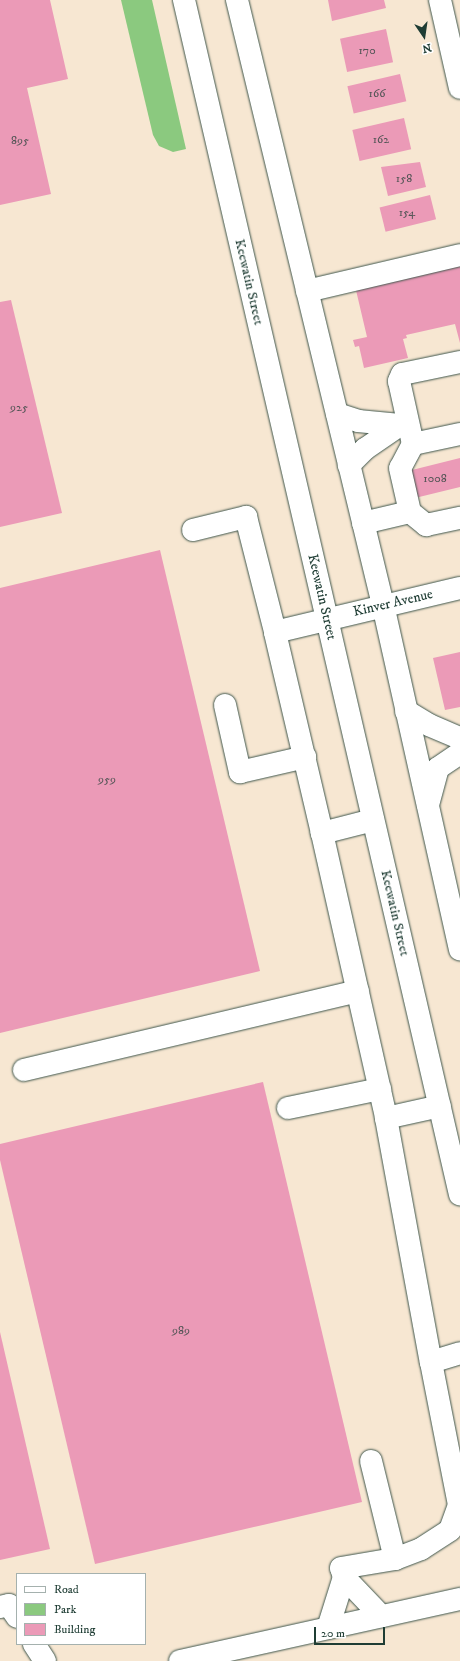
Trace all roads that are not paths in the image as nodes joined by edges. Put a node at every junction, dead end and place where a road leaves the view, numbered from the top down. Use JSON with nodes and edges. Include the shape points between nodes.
{"nodes":[{"id":1,"x":184,"y":0,"type":"edge"},
{"id":2,"x":237,"y":0,"type":"edge"},
{"id":3,"x":440,"y":0,"type":"edge"},
{"id":4,"x":460,"y":88,"type":"edge"},
{"id":5,"x":460,"y":255,"type":"edge"},
{"id":6,"x":307,"y":291,"type":"junction"},
{"id":7,"x":460,"y":362,"type":"edge"},
{"id":8,"x":337,"y":414,"type":"junction"},
{"id":9,"x":404,"y":424,"type":"junction"},
{"id":10,"x":460,"y":434,"type":"edge"},
{"id":11,"x":413,"y":444,"type":"junction"},
{"id":12,"x":349,"y":465,"type":"junction"},
{"id":13,"x":410,"y":512,"type":"junction"},
{"id":14,"x":460,"y":518,"type":"edge"},
{"id":15,"x":363,"y":523,"type":"junction"},
{"id":16,"x":193,"y":530,"type":"dead end"},
{"id":17,"x":460,"y":588,"type":"edge"},
{"id":18,"x":383,"y":605,"type":"junction"},
{"id":19,"x":327,"y":619,"type":"junction"},
{"id":20,"x":275,"y":632,"type":"junction"},
{"id":21,"x":225,"y":704,"type":"dead end"},
{"id":22,"x":406,"y":711,"type":"junction"},
{"id":23,"x":460,"y":738,"type":"edge"},
{"id":24,"x":460,"y":753,"type":"edge"},
{"id":25,"x":305,"y":757,"type":"junction"},
{"id":26,"x":428,"y":805,"type":"junction"},
{"id":27,"x":374,"y":820,"type":"junction"},
{"id":28,"x":322,"y":833,"type":"junction"},
{"id":29,"x":460,"y":950,"type":"edge"},
{"id":30,"x":358,"y":991,"type":"junction"},
{"id":31,"x":24,"y":1070,"type":"dead end"},
{"id":32,"x":380,"y":1089,"type":"junction"},
{"id":33,"x":440,"y":1106,"type":"junction"},
{"id":34,"x":288,"y":1108,"type":"dead end"},
{"id":35,"x":386,"y":1118,"type":"junction"},
{"id":36,"x":460,"y":1195,"type":"edge"},
{"id":37,"x":460,"y":1353,"type":"edge"},
{"id":38,"x":431,"y":1362,"type":"junction"},
{"id":39,"x":371,"y":1461,"type":"dead end"},
{"id":40,"x":395,"y":1559,"type":"junction"},
{"id":41,"x":344,"y":1577,"type":"junction"},
{"id":42,"x":460,"y":1582,"type":"edge"},
{"id":43,"x":460,"y":1599,"type":"edge"},
{"id":44,"x":427,"y":1606,"type":"junction"},
{"id":45,"x":0,"y":1607,"type":"edge"},
{"id":46,"x":16,"y":1616,"type":"edge"},
{"id":47,"x":381,"y":1616,"type":"junction"},
{"id":48,"x":328,"y":1628,"type":"junction"},
{"id":49,"x":35,"y":1645,"type":"edge"},
{"id":50,"x":46,"y":1661,"type":"edge"},
{"id":51,"x":180,"y":1661,"type":"edge"}],
"edges":[{"from":1,"to":19,"type":"main road","name":"Keewatin Street"},
{"from":2,"to":6,"type":"main road"},
{"from":3,"to":4,"type":"main road"},
{"from":5,"to":6,"type":"main road"},
{"from":6,"to":8,"type":"main road"},
{"from":7,"to":9,"type":"main road","via":[[402,374],[399,380]]},
{"from":8,"to":9,"type":"main road","via":[[358,421]]},
{"from":8,"to":12,"type":"main road"},
{"from":9,"to":11,"type":"main road"},
{"from":9,"to":12,"type":"main road","via":[[365,449]]},
{"from":10,"to":11,"type":"main road"},
{"from":11,"to":13,"type":"main road","via":[[400,468]]},
{"from":12,"to":15,"type":"main road"},
{"from":13,"to":14,"type":"main road","via":[[426,525]]},
{"from":13,"to":15,"type":"main road"},
{"from":15,"to":18,"type":"main road"},
{"from":16,"to":20,"type":"main road","via":[[246,518]]},
{"from":17,"to":18,"type":"main road","name":"Kinver Avenue"},
{"from":18,"to":19,"type":"main road","name":"Kinver Avenue"},
{"from":18,"to":22,"type":"main road"},
{"from":19,"to":20,"type":"main road","name":"Kinver Avenue"},
{"from":19,"to":27,"type":"main road","name":"Keewatin Street"},
{"from":20,"to":25,"type":"main road"},
{"from":21,"to":25,"type":"main road","via":[[240,772]]},
{"from":22,"to":23,"type":"main road","via":[[428,725]]},
{"from":22,"to":26,"type":"main road"},
{"from":24,"to":26,"type":"main road","via":[[438,768]]},
{"from":25,"to":28,"type":"main road"},
{"from":26,"to":29,"type":"main road"},
{"from":27,"to":28,"type":"main road"},
{"from":27,"to":33,"type":"main road","name":"Keewatin Street"},
{"from":28,"to":30,"type":"main road"},
{"from":30,"to":31,"type":"main road"},
{"from":30,"to":32,"type":"main road"},
{"from":32,"to":34,"type":"main road"},
{"from":32,"to":35,"type":"main road"},
{"from":33,"to":35,"type":"main road"},
{"from":33,"to":36,"type":"main road","name":"Keewatin Street"},
{"from":35,"to":38,"type":"main road"},
{"from":37,"to":38,"type":"main road"},
{"from":38,"to":40,"type":"main road","via":[[459,1505],[450,1530],[421,1549]]},
{"from":39,"to":40,"type":"main road"},
{"from":40,"to":41,"type":"main road","via":[[342,1568]]},
{"from":41,"to":47,"type":"main road"},
{"from":41,"to":48,"type":"main road"},
{"from":42,"to":44,"type":"main road"},
{"from":43,"to":44,"type":"main road"},
{"from":44,"to":47,"type":"main road"},
{"from":45,"to":46,"type":"main road","via":[[9,1605]]},
{"from":47,"to":48,"type":"main road"},
{"from":48,"to":51,"type":"main road"},
{"from":49,"to":50,"type":"main road"}]}
